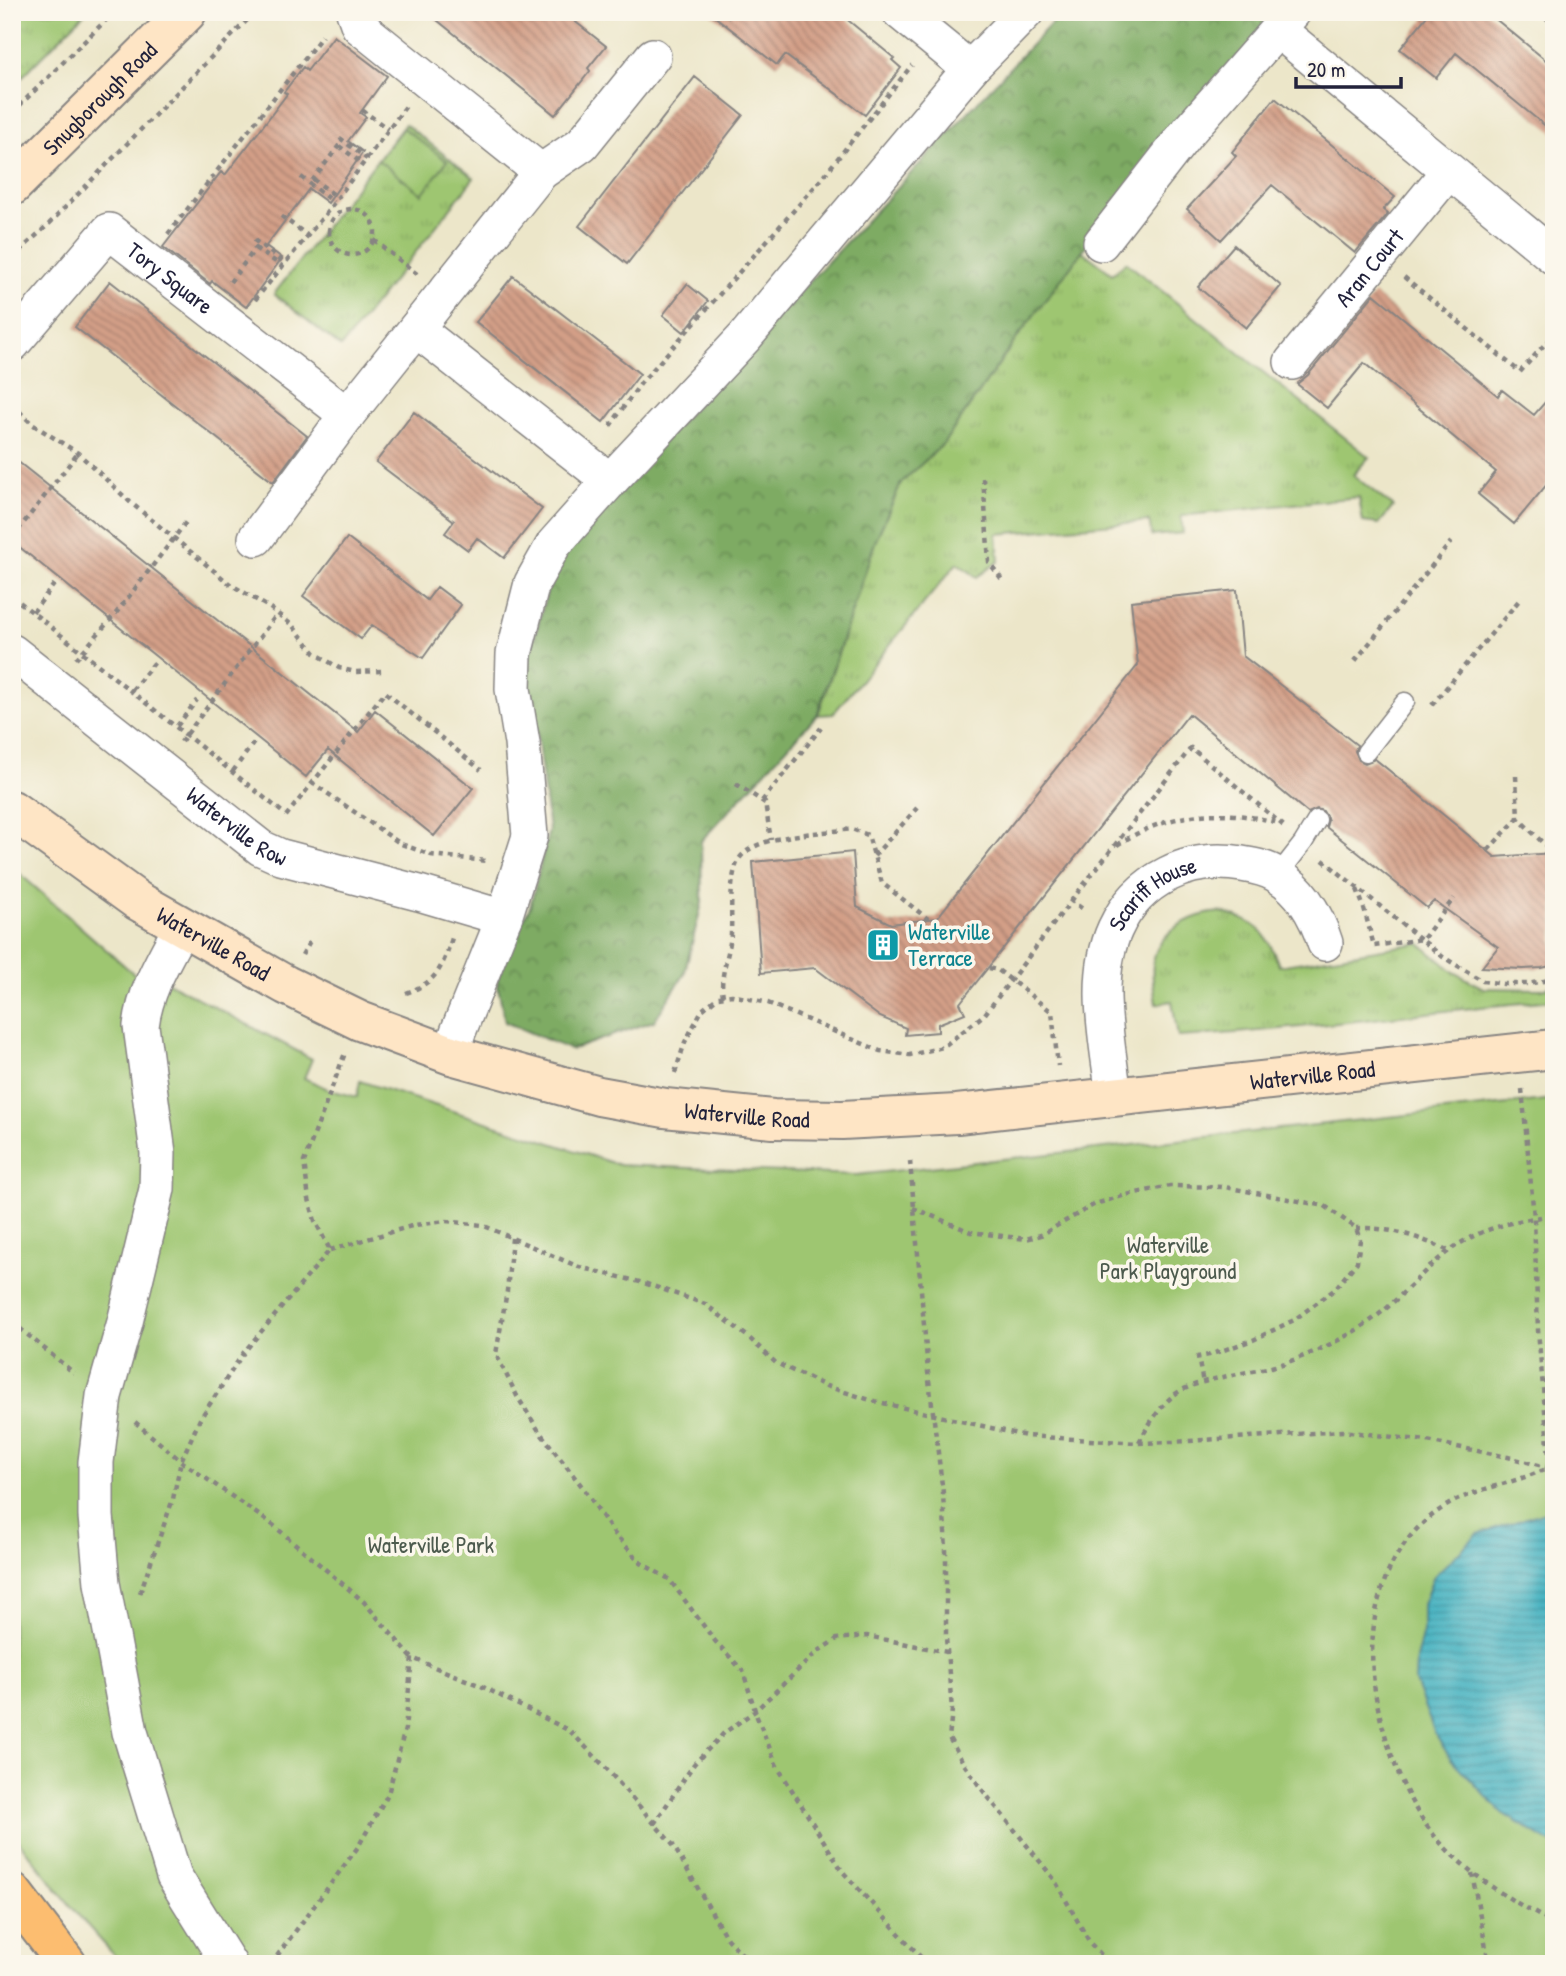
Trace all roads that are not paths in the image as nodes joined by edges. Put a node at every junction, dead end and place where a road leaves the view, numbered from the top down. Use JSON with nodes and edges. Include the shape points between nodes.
{"nodes":[{"id":1,"x":187,"y":12,"type":"edge"},
{"id":2,"x":354,"y":12,"type":"edge"},
{"id":3,"x":900,"y":12,"type":"edge"},
{"id":4,"x":1026,"y":12,"type":"edge"},
{"id":5,"x":1285,"y":20,"type":"edge"},
{"id":6,"x":653,"y":56,"type":"dead end"},
{"id":7,"x":970,"y":69,"type":"junction"},
{"id":8,"x":1448,"y":172,"type":"junction"},
{"id":9,"x":541,"y":173,"type":"junction"},
{"id":10,"x":12,"y":186,"type":"edge"},
{"id":11,"x":1101,"y":243,"type":"dead end"},
{"id":12,"x":1554,"y":257,"type":"edge"},
{"id":13,"x":416,"y":329,"type":"junction"},
{"id":14,"x":12,"y":344,"type":"edge"},
{"id":15,"x":1292,"y":362,"type":"dead end"},
{"id":16,"x":347,"y":415,"type":"junction"},
{"id":17,"x":610,"y":481,"type":"junction"},
{"id":18,"x":256,"y":538,"type":"dead end"},
{"id":19,"x":12,"y":652,"type":"edge"},
{"id":20,"x":1405,"y":702,"type":"dead end"},
{"id":21,"x":1366,"y":752,"type":"dead end"},
{"id":22,"x":12,"y":810,"type":"edge"},
{"id":23,"x":1317,"y":820,"type":"dead end"},
{"id":24,"x":1278,"y":875,"type":"junction"},
{"id":25,"x":504,"y":918,"type":"junction"},
{"id":26,"x":182,"y":926,"type":"junction"},
{"id":27,"x":1325,"y":943,"type":"dead end"},
{"id":28,"x":1536,"y":1051,"type":"edge"},
{"id":29,"x":451,"y":1055,"type":"junction"},
{"id":30,"x":1114,"y":1097,"type":"junction"},
{"id":31,"x":12,"y":1892,"type":"edge"},
{"id":32,"x":67,"y":1964,"type":"edge"},
{"id":33,"x":229,"y":1964,"type":"edge"}],
"edges":[{"from":1,"to":10,"type":"street","name":"Snugborough Road"},
{"from":2,"to":9,"type":"street","via":[[359,26]]},
{"from":3,"to":7,"type":"street"},
{"from":4,"to":7,"type":"street"},
{"from":5,"to":8,"type":"street"},
{"from":5,"to":11,"type":"street","via":[[1185,135]]},
{"from":6,"to":9,"type":"street","via":[[582,144]]},
{"from":7,"to":17,"type":"street","via":[[745,337]]},
{"from":8,"to":12,"type":"street"},
{"from":8,"to":15,"type":"street","name":"Aran Court"},
{"from":9,"to":13,"type":"street"},
{"from":13,"to":16,"type":"street"},
{"from":13,"to":17,"type":"street"},
{"from":14,"to":16,"type":"street","name":"Tory Square","via":[[109,231]]},
{"from":16,"to":18,"type":"street"},
{"from":17,"to":25,"type":"street","via":[[554,544],[532,583],[514,654],[513,689],[530,836]]},
{"from":19,"to":25,"type":"street","name":"Waterville Row","via":[[261,848]]},
{"from":20,"to":21,"type":"lane"},
{"from":22,"to":26,"type":"street","name":"Waterville Road","via":[[138,901]]},
{"from":23,"to":24,"type":"lane"},
{"from":24,"to":27,"type":"street","name":"Scariff House","via":[[1307,904]]},
{"from":24,"to":30,"type":"street","name":"Scariff House","via":[[1233,862],[1185,866],[1158,879],[1130,904],[1115,930],[1103,996]]},
{"from":25,"to":29,"type":"street"},
{"from":26,"to":29,"type":"street","name":"Waterville Road","via":[[360,1021]]},
{"from":26,"to":33,"type":"street","via":[[142,1012],[159,1153],[157,1189],[104,1396],[96,1462],[96,1516],[102,1583],[130,1732],[174,1876]]},
{"from":28,"to":30,"type":"street","name":"Waterville Road"},
{"from":29,"to":30,"type":"street","name":"Waterville Road","via":[[599,1096],[773,1119],[957,1114]]},
{"from":31,"to":32,"type":"highway"}]}
